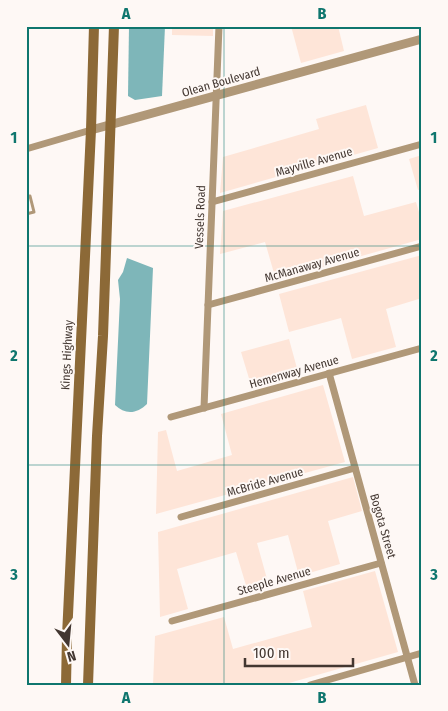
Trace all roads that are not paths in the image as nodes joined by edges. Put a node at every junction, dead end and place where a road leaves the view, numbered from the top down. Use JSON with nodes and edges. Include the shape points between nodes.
{"nodes":[{"id":1,"x":94,"y":26,"type":"edge"},
{"id":2,"x":114,"y":26,"type":"edge"},
{"id":3,"x":219,"y":26,"type":"edge"},
{"id":4,"x":422,"y":39,"type":"edge"},
{"id":5,"x":216,"y":96,"type":"junction"},
{"id":6,"x":111,"y":125,"type":"junction"},
{"id":7,"x":91,"y":130,"type":"junction"},
{"id":8,"x":422,"y":144,"type":"edge"},
{"id":9,"x":26,"y":148,"type":"edge"},
{"id":10,"x":26,"y":197,"type":"edge"},
{"id":11,"x":212,"y":202,"type":"junction"},
{"id":12,"x":26,"y":214,"type":"edge"},
{"id":13,"x":422,"y":246,"type":"edge"},
{"id":14,"x":208,"y":305,"type":"junction"},
{"id":15,"x":422,"y":348,"type":"edge"},
{"id":16,"x":329,"y":373,"type":"junction"},
{"id":17,"x":204,"y":408,"type":"junction"},
{"id":18,"x":171,"y":417,"type":"dead end"},
{"id":19,"x":355,"y":468,"type":"junction"},
{"id":20,"x":181,"y":517,"type":"dead end"},
{"id":21,"x":382,"y":563,"type":"junction"},
{"id":22,"x":172,"y":621,"type":"dead end"},
{"id":23,"x":422,"y":653,"type":"edge"},
{"id":24,"x":408,"y":657,"type":"junction"},
{"id":25,"x":66,"y":685,"type":"edge"},
{"id":26,"x":88,"y":685,"type":"edge"},
{"id":27,"x":310,"y":685,"type":"edge"},
{"id":28,"x":416,"y":685,"type":"edge"}],
"edges":[{"from":1,"to":7,"type":"main road","name":"Kings Highway"},
{"from":2,"to":6,"type":"main road"},
{"from":3,"to":5,"type":"street","name":"Vessels Road"},
{"from":4,"to":5,"type":"street","name":"Olean Boulevard"},
{"from":5,"to":6,"type":"street","name":"Olean Boulevard"},
{"from":5,"to":11,"type":"street","name":"Vessels Road"},
{"from":6,"to":7,"type":"street","name":"Olean Boulevard"},
{"from":6,"to":26,"type":"main road"},
{"from":7,"to":9,"type":"street","name":"Olean Boulevard"},
{"from":7,"to":25,"type":"main road","name":"Kings Highway"},
{"from":8,"to":11,"type":"street","name":"Mayville Avenue"},
{"from":10,"to":12,"type":"lane","via":[[30,196],[34,212]]},
{"from":11,"to":14,"type":"street","name":"Vessels Road"},
{"from":13,"to":14,"type":"street","name":"McManaway Avenue"},
{"from":14,"to":17,"type":"street","name":"Vessels Road"},
{"from":15,"to":16,"type":"street","name":"Hemenway Avenue"},
{"from":16,"to":17,"type":"street","name":"Hemenway Avenue"},
{"from":16,"to":19,"type":"street","name":"Bogota Street"},
{"from":17,"to":18,"type":"street","name":"Hemenway Avenue"},
{"from":19,"to":20,"type":"street","name":"McBride Avenue"},
{"from":19,"to":21,"type":"street","name":"Bogota Street"},
{"from":21,"to":22,"type":"street","name":"Steeple Avenue"},
{"from":21,"to":24,"type":"street","name":"Bogota Street"},
{"from":23,"to":24,"type":"street"},
{"from":24,"to":27,"type":"street"},
{"from":24,"to":28,"type":"street","name":"Bogota Street"}]}
